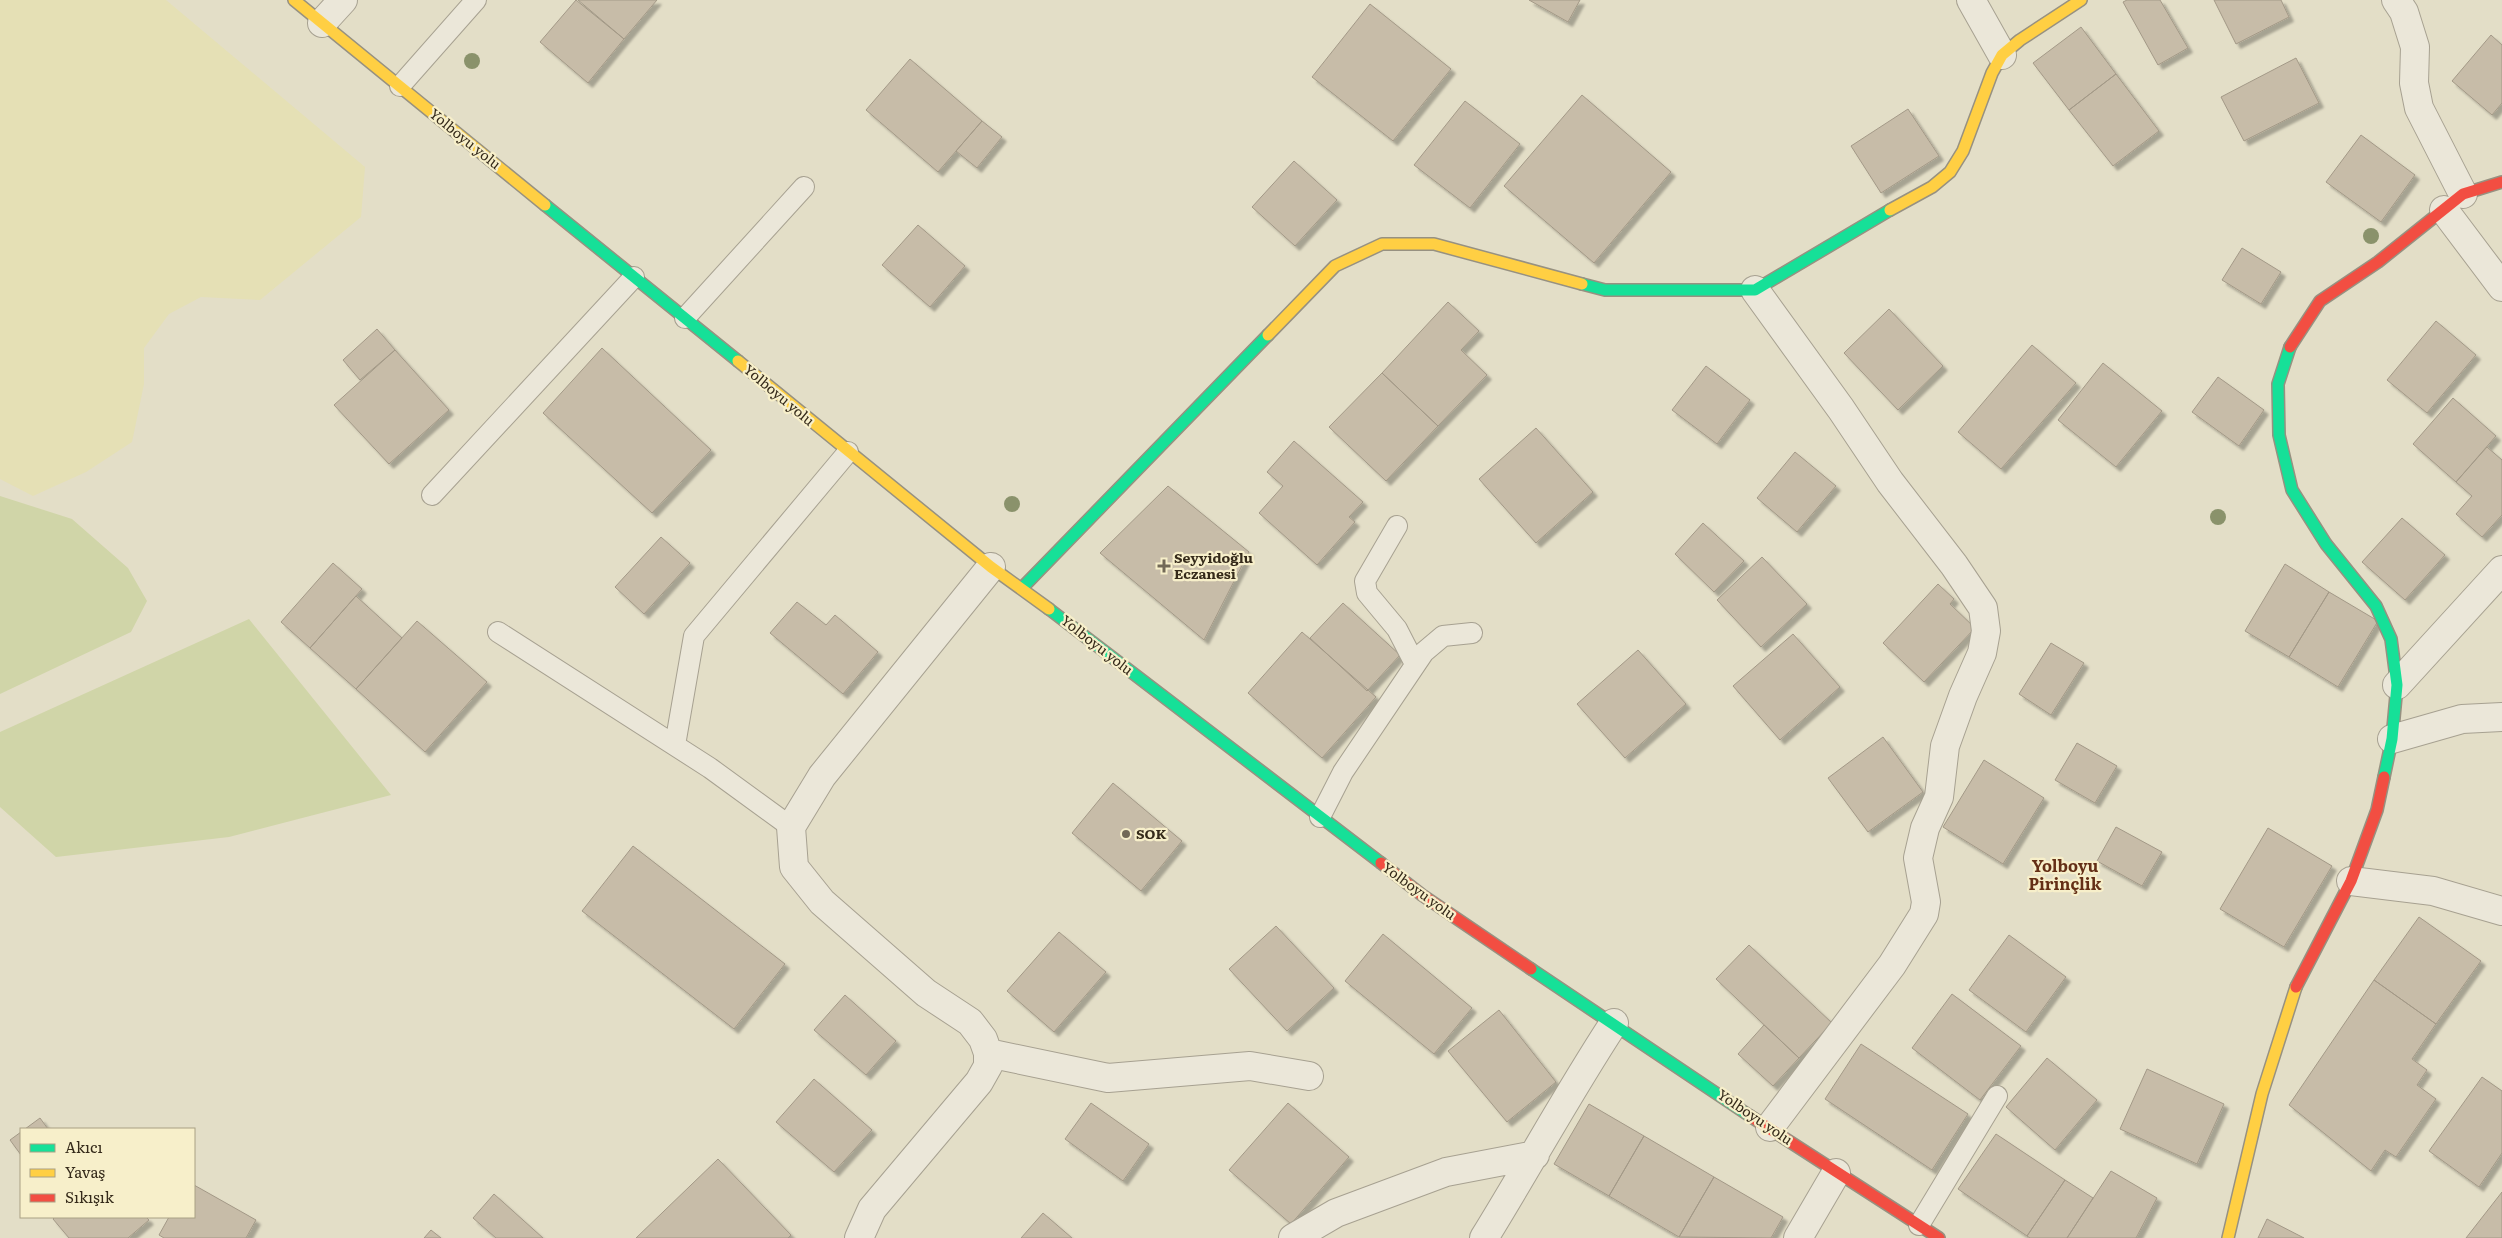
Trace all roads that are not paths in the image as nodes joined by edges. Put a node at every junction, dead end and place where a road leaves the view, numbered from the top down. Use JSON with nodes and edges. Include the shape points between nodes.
{"nodes":[{"id":1,"x":294,"y":0,"type":"edge"},
{"id":2,"x":343,"y":0,"type":"edge"},
{"id":3,"x":476,"y":0,"type":"edge"},
{"id":4,"x":1971,"y":0,"type":"edge"},
{"id":5,"x":2081,"y":0,"type":"edge"},
{"id":6,"x":2396,"y":0,"type":"edge"},
{"id":7,"x":322,"y":23,"type":"junction"},
{"id":8,"x":2002,"y":55,"type":"junction"},
{"id":9,"x":400,"y":86,"type":"junction"},
{"id":10,"x":2502,"y":182,"type":"edge"},
{"id":11,"x":804,"y":187,"type":"dead end"},
{"id":12,"x":2454,"y":202,"type":"junction"},
{"id":13,"x":634,"y":277,"type":"junction"},
{"id":14,"x":2502,"y":287,"type":"edge"},
{"id":15,"x":1755,"y":290,"type":"junction"},
{"id":16,"x":685,"y":318,"type":"junction"},
{"id":17,"x":848,"y":452,"type":"junction"},
{"id":18,"x":432,"y":495,"type":"dead end"},
{"id":19,"x":1397,"y":526,"type":"dead end"},
{"id":20,"x":991,"y":567,"type":"junction"},
{"id":21,"x":2502,"y":570,"type":"edge"},
{"id":22,"x":1022,"y":588,"type":"junction"},
{"id":23,"x":498,"y":632,"type":"dead end"},
{"id":24,"x":1472,"y":633,"type":"dead end"},
{"id":25,"x":1415,"y":664,"type":"junction"},
{"id":26,"x":2397,"y":685,"type":"junction"},
{"id":27,"x":2502,"y":717,"type":"edge"},
{"id":28,"x":2392,"y":739,"type":"junction"},
{"id":29,"x":675,"y":745,"type":"junction"},
{"id":30,"x":1320,"y":817,"type":"junction"},
{"id":31,"x":791,"y":827,"type":"junction"},
{"id":32,"x":2350,"y":881,"type":"junction"},
{"id":33,"x":2502,"y":911,"type":"edge"},
{"id":34,"x":1614,"y":1023,"type":"junction"},
{"id":35,"x":988,"y":1053,"type":"junction"},
{"id":36,"x":1309,"y":1076,"type":"dead end"},
{"id":37,"x":1997,"y":1096,"type":"dead end"},
{"id":38,"x":1770,"y":1128,"type":"junction"},
{"id":39,"x":1535,"y":1155,"type":"junction"},
{"id":40,"x":1836,"y":1173,"type":"junction"},
{"id":41,"x":1919,"y":1225,"type":"junction"},
{"id":42,"x":858,"y":1238,"type":"edge"},
{"id":43,"x":1293,"y":1238,"type":"edge"},
{"id":44,"x":1484,"y":1238,"type":"edge"},
{"id":45,"x":1798,"y":1238,"type":"edge"},
{"id":46,"x":1939,"y":1238,"type":"edge"},
{"id":47,"x":2228,"y":1238,"type":"edge"}],
"edges":[{"from":1,"to":7,"type":"street","name":"Yolboyu yolu"},
{"from":2,"to":7,"type":"street"},
{"from":3,"to":9,"type":"lane"},
{"from":4,"to":8,"type":"street"},
{"from":5,"to":8,"type":"street"},
{"from":6,"to":12,"type":"street","via":[[2404,12],[2415,47],[2414,83],[2419,108]]},
{"from":7,"to":9,"type":"street","name":"Yolboyu yolu"},
{"from":8,"to":15,"type":"street","via":[[1963,151],[1950,172],[1932,187]]},
{"from":9,"to":13,"type":"street","name":"Yolboyu yolu"},
{"from":10,"to":12,"type":"street"},
{"from":11,"to":16,"type":"lane"},
{"from":12,"to":14,"type":"street"},
{"from":12,"to":26,"type":"street","via":[[2378,262],[2320,301],[2292,340],[2278,384],[2279,435],[2292,490],[2326,544],[2376,606],[2391,639]]},
{"from":13,"to":16,"type":"street","name":"Yolboyu yolu"},
{"from":13,"to":18,"type":"lane"},
{"from":15,"to":22,"type":"street","via":[[1605,290],[1434,244],[1382,244],[1335,266]]},
{"from":15,"to":38,"type":"street","via":[[1890,482],[1959,572],[1983,608],[1986,631],[1982,653],[1945,746],[1940,797],[1921,843],[1918,858],[1926,902],[1924,914],[1892,965]]},
{"from":16,"to":17,"type":"street","name":"Yolboyu yolu"},
{"from":17,"to":20,"type":"street","name":"Yolboyu yolu"},
{"from":17,"to":29,"type":"lane","via":[[694,636]]},
{"from":19,"to":25,"type":"lane","via":[[1365,581],[1367,593],[1397,629]]},
{"from":20,"to":22,"type":"street","name":"Yolboyu yolu"},
{"from":20,"to":31,"type":"street","via":[[822,776]]},
{"from":21,"to":26,"type":"street"},
{"from":22,"to":30,"type":"street","name":"Yolboyu yolu"},
{"from":23,"to":29,"type":"lane"},
{"from":24,"to":25,"type":"lane","via":[[1443,636]]},
{"from":25,"to":30,"type":"lane","via":[[1343,772]]},
{"from":26,"to":28,"type":"street"},
{"from":27,"to":28,"type":"street","via":[[2462,719]]},
{"from":28,"to":32,"type":"street","via":[[2377,810]]},
{"from":29,"to":31,"type":"lane"},
{"from":30,"to":34,"type":"street","name":"Yolboyu yolu","via":[[1422,895]]},
{"from":31,"to":35,"type":"street","via":[[794,867],[822,902],[926,993],[970,1022]]},
{"from":32,"to":33,"type":"street","via":[[2433,891]]},
{"from":32,"to":47,"type":"street","via":[[2298,982],[2262,1094]]},
{"from":34,"to":38,"type":"street","name":"Yolboyu yolu"},
{"from":34,"to":39,"type":"street","via":[[1572,1087]]},
{"from":35,"to":36,"type":"street","via":[[1108,1078],[1250,1066]]},
{"from":35,"to":42,"type":"street","via":[[988,1066],[979,1082],[872,1209]]},
{"from":37,"to":41,"type":"lane"},
{"from":38,"to":40,"type":"street","name":"Yolboyu yolu"},
{"from":39,"to":43,"type":"street","via":[[1446,1172],[1336,1214]]},
{"from":39,"to":44,"type":"street"},
{"from":40,"to":41,"type":"street","name":"Yolboyu yolu"},
{"from":40,"to":45,"type":"street"},
{"from":41,"to":46,"type":"street","name":"Yolboyu yolu"}]}
